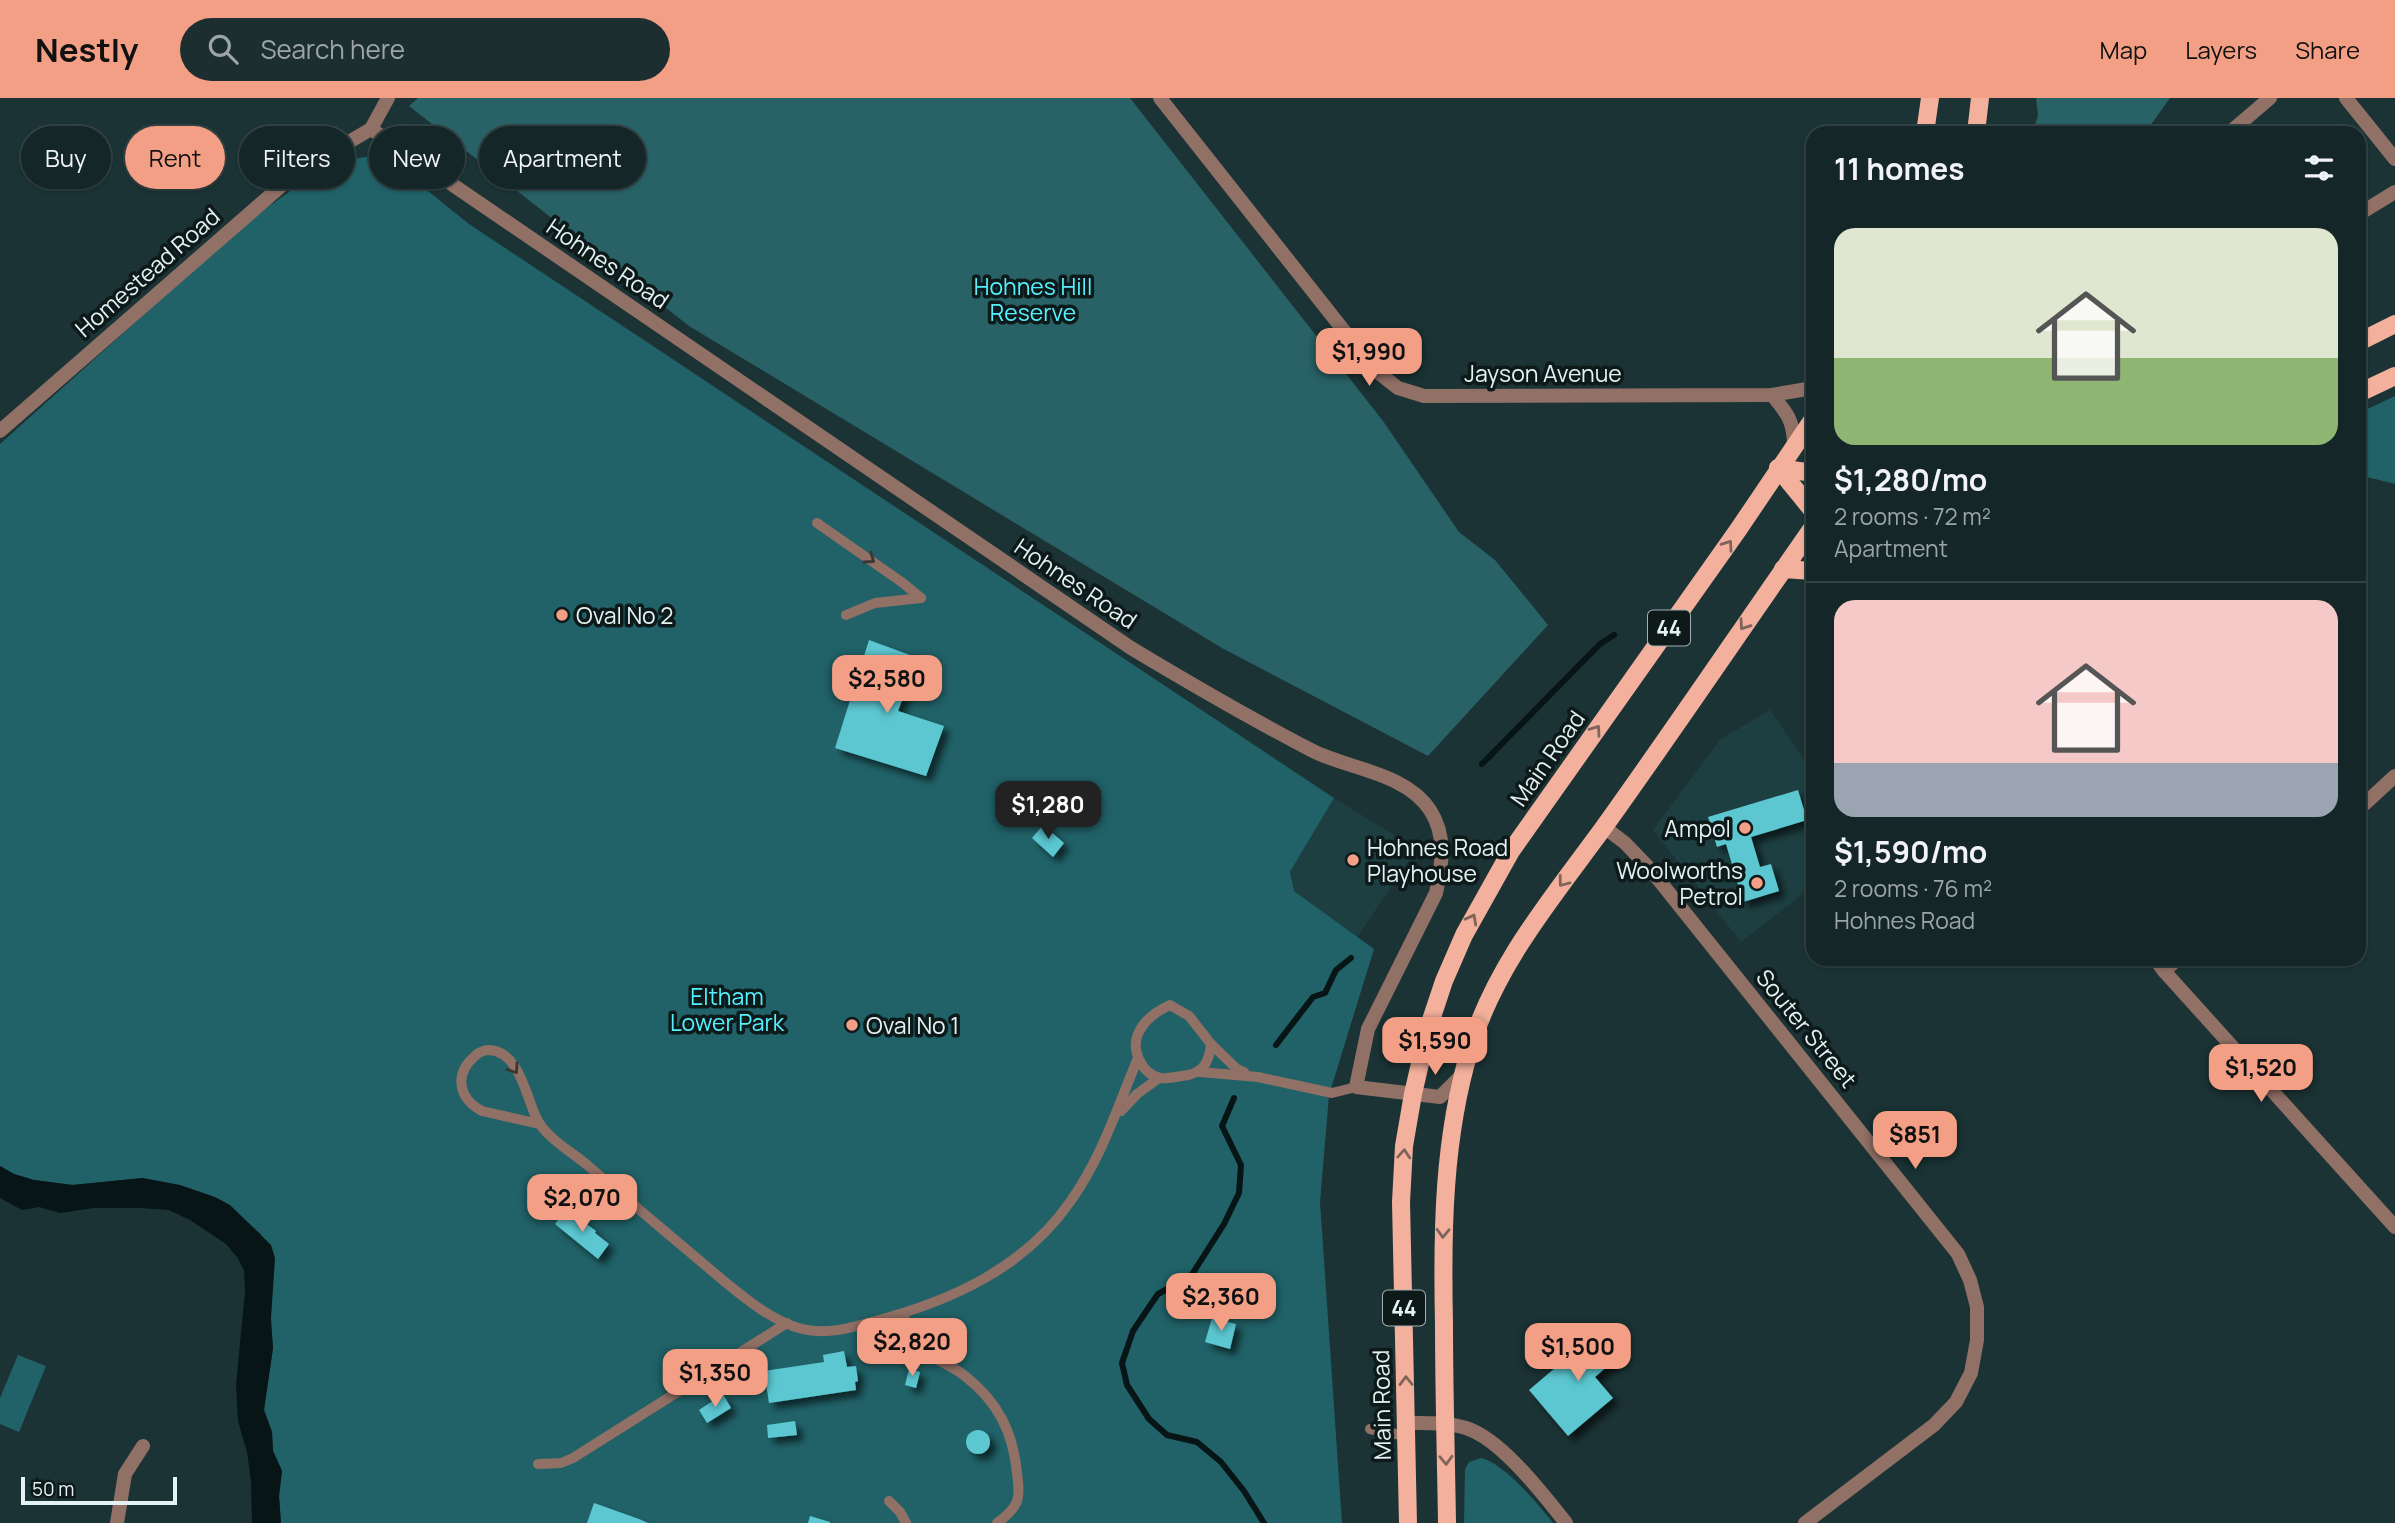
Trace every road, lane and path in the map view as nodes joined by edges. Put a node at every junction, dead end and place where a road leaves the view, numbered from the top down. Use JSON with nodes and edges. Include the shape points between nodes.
{"nodes":[{"id":1,"x":388,"y":98,"type":"edge"},
{"id":2,"x":1160,"y":98,"type":"edge"},
{"id":3,"x":1930,"y":98,"type":"edge"},
{"id":4,"x":1980,"y":98,"type":"edge"},
{"id":5,"x":2270,"y":98,"type":"edge"},
{"id":6,"x":2346,"y":98,"type":"edge"},
{"id":7,"x":372,"y":126,"type":"edge"},
{"id":8,"x":1926,"y":126,"type":"edge"},
{"id":9,"x":1977,"y":126,"type":"edge"},
{"id":10,"x":2236,"y":126,"type":"edge"},
{"id":11,"x":369,"y":129,"type":"edge"},
{"id":12,"x":2395,"y":159,"type":"edge"},
{"id":13,"x":460,"y":189,"type":"edge"},
{"id":14,"x":2395,"y":192,"type":"edge"},
{"id":15,"x":2366,"y":210,"type":"edge"},
{"id":16,"x":2395,"y":324,"type":"edge"},
{"id":17,"x":2366,"y":338,"type":"edge"},
{"id":18,"x":2395,"y":376,"type":"edge"},
{"id":19,"x":1806,"y":389,"type":"edge"},
{"id":20,"x":2366,"y":390,"type":"edge"},
{"id":21,"x":1772,"y":395,"type":"junction"},
{"id":22,"x":1806,"y":429,"type":"edge"},
{"id":23,"x":0,"y":431,"type":"edge"},
{"id":24,"x":1794,"y":446,"type":"junction"},
{"id":25,"x":1778,"y":468,"type":"junction"},
{"id":26,"x":1806,"y":472,"type":"edge"},
{"id":27,"x":1806,"y":502,"type":"edge"},
{"id":28,"x":817,"y":523,"type":"dead end"},
{"id":29,"x":1806,"y":537,"type":"edge"},
{"id":30,"x":1783,"y":569,"type":"junction"},
{"id":31,"x":1806,"y":571,"type":"edge"},
{"id":32,"x":846,"y":615,"type":"dead end"},
{"id":33,"x":2395,"y":776,"type":"edge"},
{"id":34,"x":2366,"y":803,"type":"edge"},
{"id":35,"x":1604,"y":827,"type":"junction"},
{"id":36,"x":2161,"y":966,"type":"edge"},
{"id":37,"x":1211,"y":1044,"type":"junction"},
{"id":38,"x":1138,"y":1058,"type":"junction"},
{"id":39,"x":1200,"y":1072,"type":"junction"},
{"id":40,"x":1463,"y":1074,"type":"junction"},
{"id":41,"x":1258,"y":1077,"type":"junction"},
{"id":42,"x":1159,"y":1078,"type":"junction"},
{"id":43,"x":1356,"y":1087,"type":"junction"},
{"id":44,"x":1413,"y":1094,"type":"junction"},
{"id":45,"x":1116,"y":1117,"type":"junction"},
{"id":46,"x":539,"y":1124,"type":"junction"},
{"id":47,"x":2395,"y":1227,"type":"edge"},
{"id":48,"x":902,"y":1314,"type":"junction"},
{"id":49,"x":787,"y":1323,"type":"junction"},
{"id":50,"x":1445,"y":1424,"type":"junction"},
{"id":51,"x":1370,"y":1429,"type":"dead end"},
{"id":52,"x":1406,"y":1429,"type":"junction"},
{"id":53,"x":143,"y":1446,"type":"dead end"},
{"id":54,"x":538,"y":1464,"type":"dead end"},
{"id":55,"x":889,"y":1501,"type":"dead end"},
{"id":56,"x":117,"y":1523,"type":"edge"},
{"id":57,"x":906,"y":1523,"type":"edge"},
{"id":58,"x":997,"y":1523,"type":"edge"},
{"id":59,"x":1408,"y":1523,"type":"edge"},
{"id":60,"x":1447,"y":1523,"type":"edge"},
{"id":61,"x":1566,"y":1523,"type":"edge"},
{"id":62,"x":1805,"y":1523,"type":"edge"}],
"edges":[{"from":1,"to":7,"type":"street","name":"Homestead Road"},
{"from":2,"to":21,"type":"street","name":"Jayson Avenue","via":[[1375,370],[1398,388],[1424,396]]},
{"from":3,"to":8,"type":"main road"},
{"from":4,"to":9,"type":"main road"},
{"from":5,"to":10,"type":"street"},
{"from":6,"to":12,"type":"street"},
{"from":11,"to":23,"type":"street","name":"Homestead Road","via":[[296,173]]},
{"from":13,"to":43,"type":"street","name":"Hohnes Road","via":[[1131,648],[1229,707],[1317,753],[1395,782],[1423,802],[1437,825],[1442,846],[1436,893],[1368,1029]]},
{"from":14,"to":15,"type":"street"},
{"from":16,"to":17,"type":"main road"},
{"from":18,"to":20,"type":"main road"},
{"from":19,"to":21,"type":"street","name":"Jayson Avenue"},
{"from":21,"to":24,"type":"street","via":[[1794,429]]},
{"from":22,"to":24,"type":"main road","name":"Main Road"},
{"from":24,"to":25,"type":"main road","name":"Main Road"},
{"from":25,"to":26,"type":"main road"},
{"from":25,"to":27,"type":"main road"},
{"from":44,"to":25,"type":"main road","name":"Main Road","number":"44","one_way":true,"via":[[1444,981],[1488,889]]},
{"from":28,"to":32,"type":"lane","one_way":true,"via":[[921,598],[875,603]]},
{"from":29,"to":30,"type":"main road","number":"44"},
{"from":30,"to":31,"type":"main road"},
{"from":30,"to":35,"type":"main road","number":"44","one_way":true},
{"from":33,"to":34,"type":"street"},
{"from":35,"to":40,"type":"main road","number":"44","one_way":true,"via":[[1546,904],[1511,961],[1483,1015]]},
{"from":35,"to":62,"type":"street","name":"Souter Street","via":[[1650,869],[1958,1254],[1970,1280],[1977,1307],[1977,1340],[1971,1373],[1956,1402],[1934,1425]]},
{"from":36,"to":47,"type":"street"},
{"from":37,"to":38,"type":"lane","via":[[1189,1016],[1170,1005],[1153,1013],[1138,1034]]},
{"from":37,"to":39,"type":"lane"},
{"from":37,"to":41,"type":"lane","via":[[1237,1069]]},
{"from":38,"to":42,"type":"lane"},
{"from":38,"to":45,"type":"lane"},
{"from":39,"to":41,"type":"lane"},
{"from":39,"to":42,"type":"lane"},
{"from":40,"to":44,"type":"street","via":[[1440,1097]]},
{"from":40,"to":50,"type":"main road","number":"44","one_way":true,"via":[[1443,1230]]},
{"from":41,"to":43,"type":"lane","via":[[1332,1093]]},
{"from":42,"to":45,"type":"lane"},
{"from":43,"to":44,"type":"street"},
{"from":52,"to":44,"type":"main road","name":"Main Road","number":"44","one_way":true,"via":[[1401,1202]]},
{"from":45,"to":48,"type":"lane","via":[[1076,1194],[1038,1240],[972,1286]]},
{"from":46,"to":46,"type":"lane","one_way":true,"via":[[474,1107],[461,1088],[466,1064],[478,1053],[502,1054],[520,1076]]},
{"from":46,"to":49,"type":"lane","via":[[738,1292]]},
{"from":48,"to":49,"type":"lane","via":[[832,1331]]},
{"from":48,"to":58,"type":"lane","via":[[914,1341],[976,1386],[1012,1438],[1019,1495],[1011,1513]]},
{"from":49,"to":54,"type":"lane","via":[[573,1458]]},
{"from":50,"to":52,"type":"street"},
{"from":50,"to":60,"type":"main road","number":"44","one_way":true},
{"from":50,"to":61,"type":"street","via":[[1488,1438]]},
{"from":51,"to":52,"type":"lane"},
{"from":52,"to":59,"type":"main road","name":"Main Road","number":"44"},
{"from":53,"to":56,"type":"street","via":[[125,1474]]},
{"from":55,"to":57,"type":"lane"}]}
